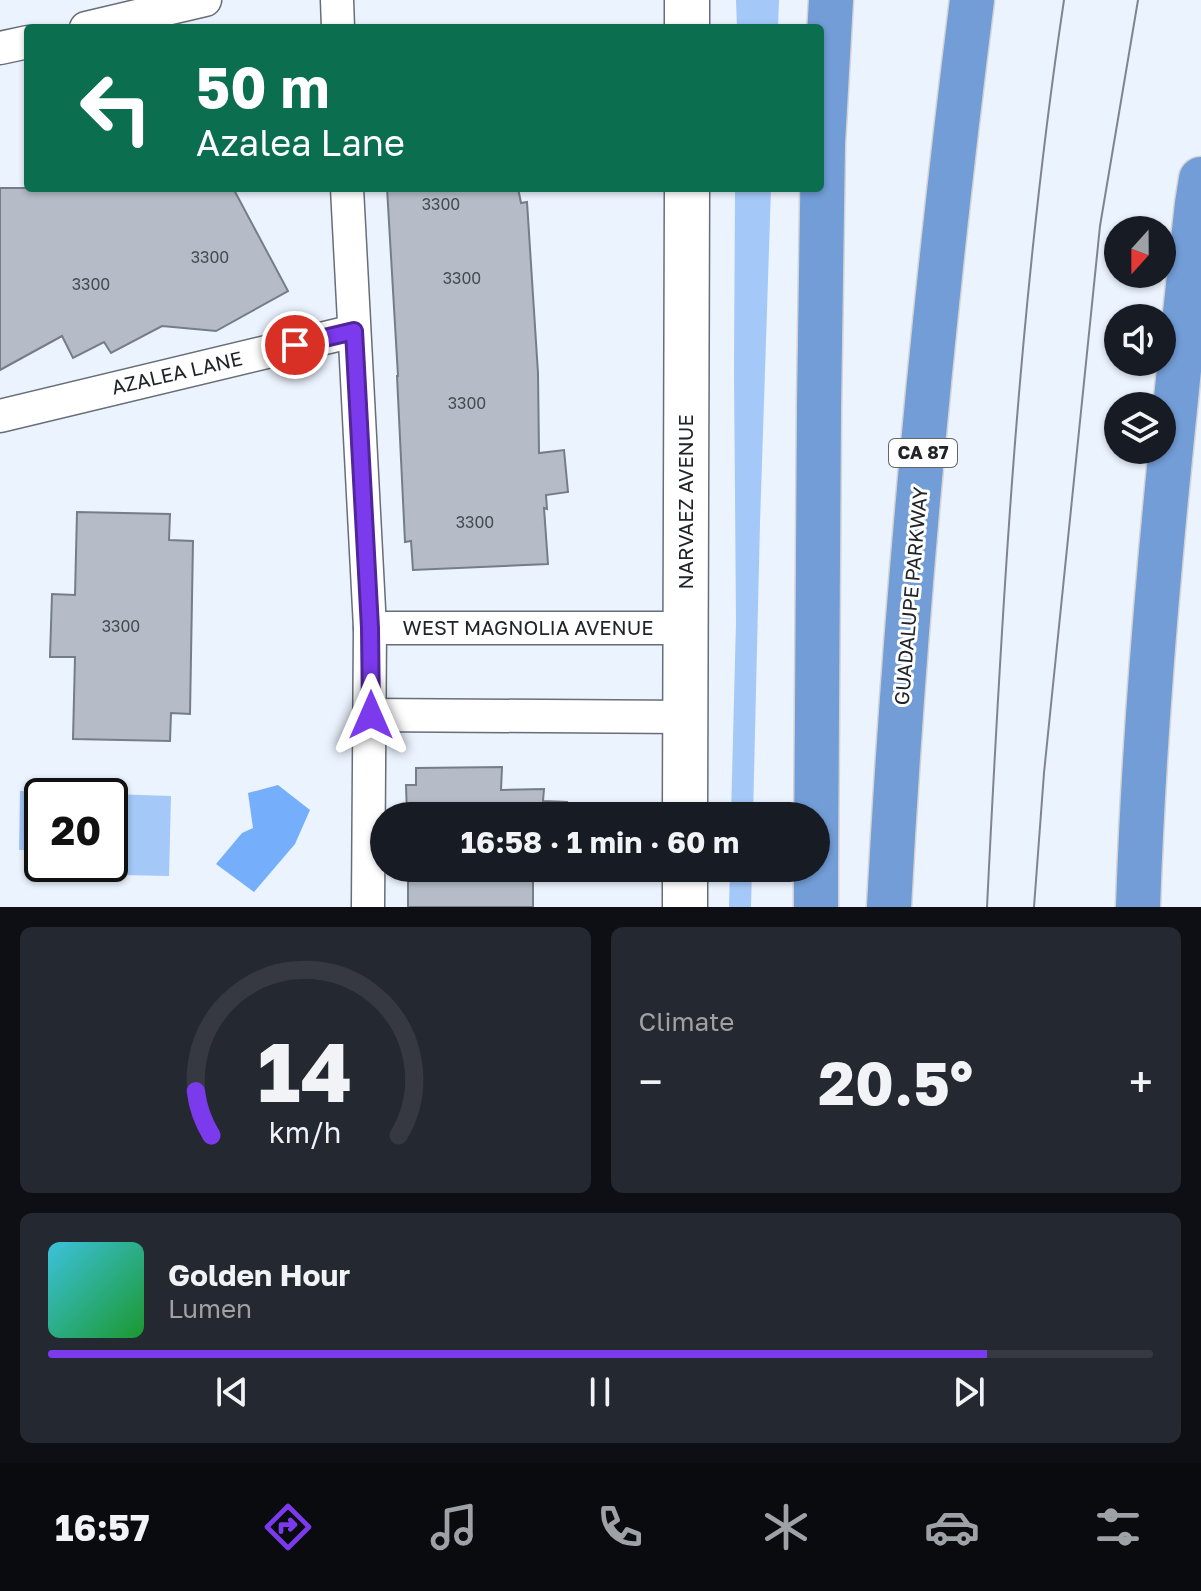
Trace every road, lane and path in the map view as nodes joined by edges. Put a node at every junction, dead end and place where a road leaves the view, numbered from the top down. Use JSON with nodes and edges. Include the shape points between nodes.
{"nodes":[{"id":1,"x":205,"y":0,"type":"edge"},
{"id":2,"x":337,"y":0,"type":"edge"},
{"id":3,"x":687,"y":0,"type":"edge"},
{"id":4,"x":831,"y":0,"type":"edge"},
{"id":5,"x":972,"y":0,"type":"edge"},
{"id":6,"x":103,"y":24,"type":"edge"},
{"id":7,"x":338,"y":24,"type":"edge"},
{"id":8,"x":687,"y":24,"type":"edge"},
{"id":9,"x":24,"y":43,"type":"edge"},
{"id":10,"x":0,"y":48,"type":"edge"},
{"id":11,"x":824,"y":152,"type":"edge"},
{"id":12,"x":1201,"y":179,"type":"edge"},
{"id":13,"x":347,"y":192,"type":"edge"},
{"id":14,"x":687,"y":192,"type":"edge"},
{"id":15,"x":823,"y":192,"type":"edge"},
{"id":16,"x":354,"y":331,"type":"junction"},
{"id":17,"x":0,"y":416,"type":"edge"},
{"id":18,"x":370,"y":628,"type":"junction"},
{"id":19,"x":686,"y":628,"type":"junction"},
{"id":20,"x":371,"y":715,"type":"junction"},
{"id":21,"x":686,"y":717,"type":"junction"},
{"id":22,"x":685,"y":802,"type":"edge"},
{"id":23,"x":817,"y":802,"type":"edge"},
{"id":24,"x":685,"y":882,"type":"edge"},
{"id":25,"x":816,"y":882,"type":"edge"},
{"id":26,"x":368,"y":907,"type":"edge"},
{"id":27,"x":685,"y":907,"type":"edge"},
{"id":28,"x":816,"y":907,"type":"edge"},
{"id":29,"x":889,"y":907,"type":"edge"},
{"id":30,"x":1138,"y":907,"type":"edge"}],
"edges":[{"from":1,"to":6,"type":"lane"},
{"from":2,"to":7,"type":"lane"},
{"from":3,"to":8,"type":"main road"},
{"from":4,"to":11,"type":"highway"},
{"from":5,"to":29,"type":"highway","name":"GUADALUPE PARKWAY","number":"CA 87","via":[[924,435]]},
{"from":9,"to":10,"type":"lane"},
{"from":12,"to":30,"type":"highway","via":[[1154,634]]},
{"from":13,"to":16,"type":"lane"},
{"from":14,"to":19,"type":"main road","name":"NARVAEZ AVENUE"},
{"from":15,"to":23,"type":"highway"},
{"from":16,"to":17,"type":"lane","name":"AZALEA LANE"},
{"from":16,"to":18,"type":"lane"},
{"from":18,"to":19,"type":"lane","name":"WEST MAGNOLIA AVENUE"},
{"from":18,"to":20,"type":"lane"},
{"from":19,"to":21,"type":"main road","name":"NARVAEZ AVENUE"},
{"from":20,"to":21,"type":"lane"},
{"from":20,"to":26,"type":"lane"},
{"from":21,"to":22,"type":"main road","name":"NARVAEZ AVENUE"},
{"from":24,"to":27,"type":"main road"},
{"from":25,"to":28,"type":"highway"}]}
